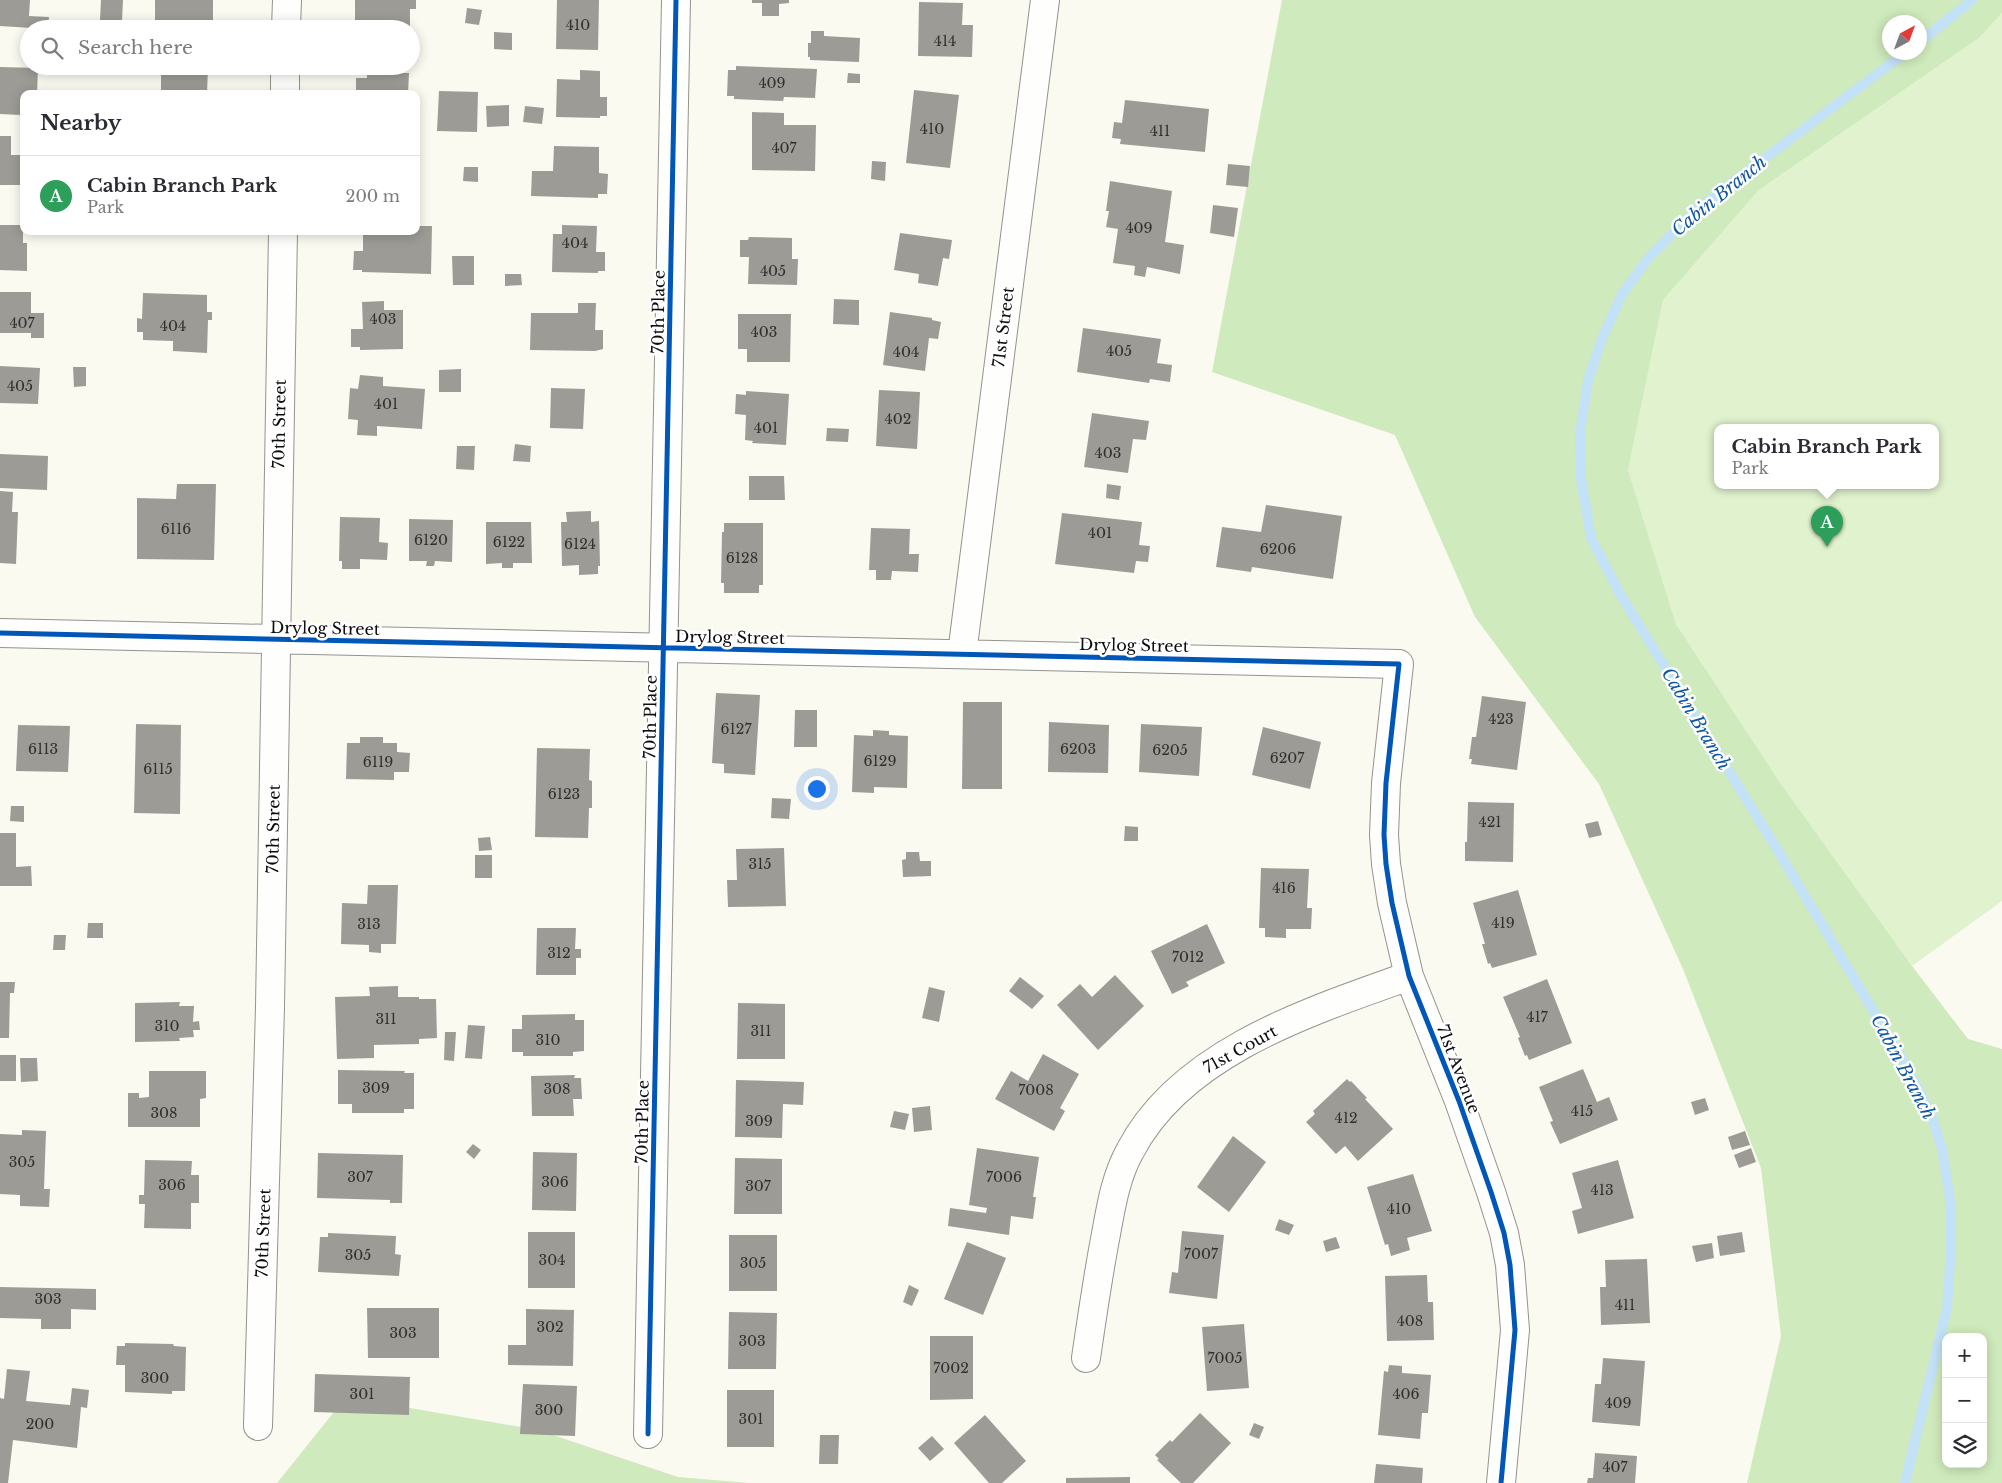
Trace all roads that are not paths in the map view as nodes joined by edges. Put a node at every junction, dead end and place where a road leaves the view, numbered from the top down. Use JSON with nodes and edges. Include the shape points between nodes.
{"nodes":[{"id":1,"x":287,"y":0,"type":"edge"},
{"id":2,"x":676,"y":0,"type":"edge"},
{"id":3,"x":1045,"y":0,"type":"edge"},
{"id":4,"x":286,"y":20,"type":"edge"},
{"id":5,"x":286,"y":75,"type":"edge"},
{"id":6,"x":285,"y":90,"type":"edge"},
{"id":7,"x":283,"y":235,"type":"edge"},
{"id":8,"x":0,"y":633,"type":"edge"},
{"id":9,"x":276,"y":639,"type":"junction"},
{"id":10,"x":663,"y":648,"type":"junction"},
{"id":11,"x":962,"y":654,"type":"junction"},
{"id":12,"x":1399,"y":664,"type":"joint"},
{"id":13,"x":1409,"y":976,"type":"junction"},
{"id":14,"x":1086,"y":1358,"type":"dead end"},
{"id":15,"x":258,"y":1426,"type":"dead end"},
{"id":16,"x":648,"y":1434,"type":"dead end"},
{"id":17,"x":1501,"y":1483,"type":"edge"}],
"edges":[{"from":1,"to":4,"type":"street"},
{"from":2,"to":10,"type":"street","name":"70th Place"},
{"from":3,"to":11,"type":"street","name":"71st Street"},
{"from":5,"to":6,"type":"street"},
{"from":7,"to":9,"type":"street","name":"70th Street"},
{"from":8,"to":9,"type":"street","name":"Drylog Street"},
{"from":9,"to":10,"type":"street","name":"Drylog Street"},
{"from":9,"to":15,"type":"street","name":"70th Street"},
{"from":10,"to":11,"type":"street","name":"Drylog Street"},
{"from":10,"to":16,"type":"street","name":"70th Place"},
{"from":11,"to":12,"type":"street","name":"Drylog Street"},
{"from":12,"to":13,"type":"street","name":"71st Avenue","via":[[1384,834],[1392,904]]},
{"from":13,"to":14,"type":"street","name":"71st Court","via":[[1345,999],[1234,1048],[1194,1075],[1151,1120],[1129,1151],[1115,1191]]},
{"from":13,"to":17,"type":"street","name":"71st Avenue","via":[[1492,1192],[1510,1265],[1515,1330]]}]}
